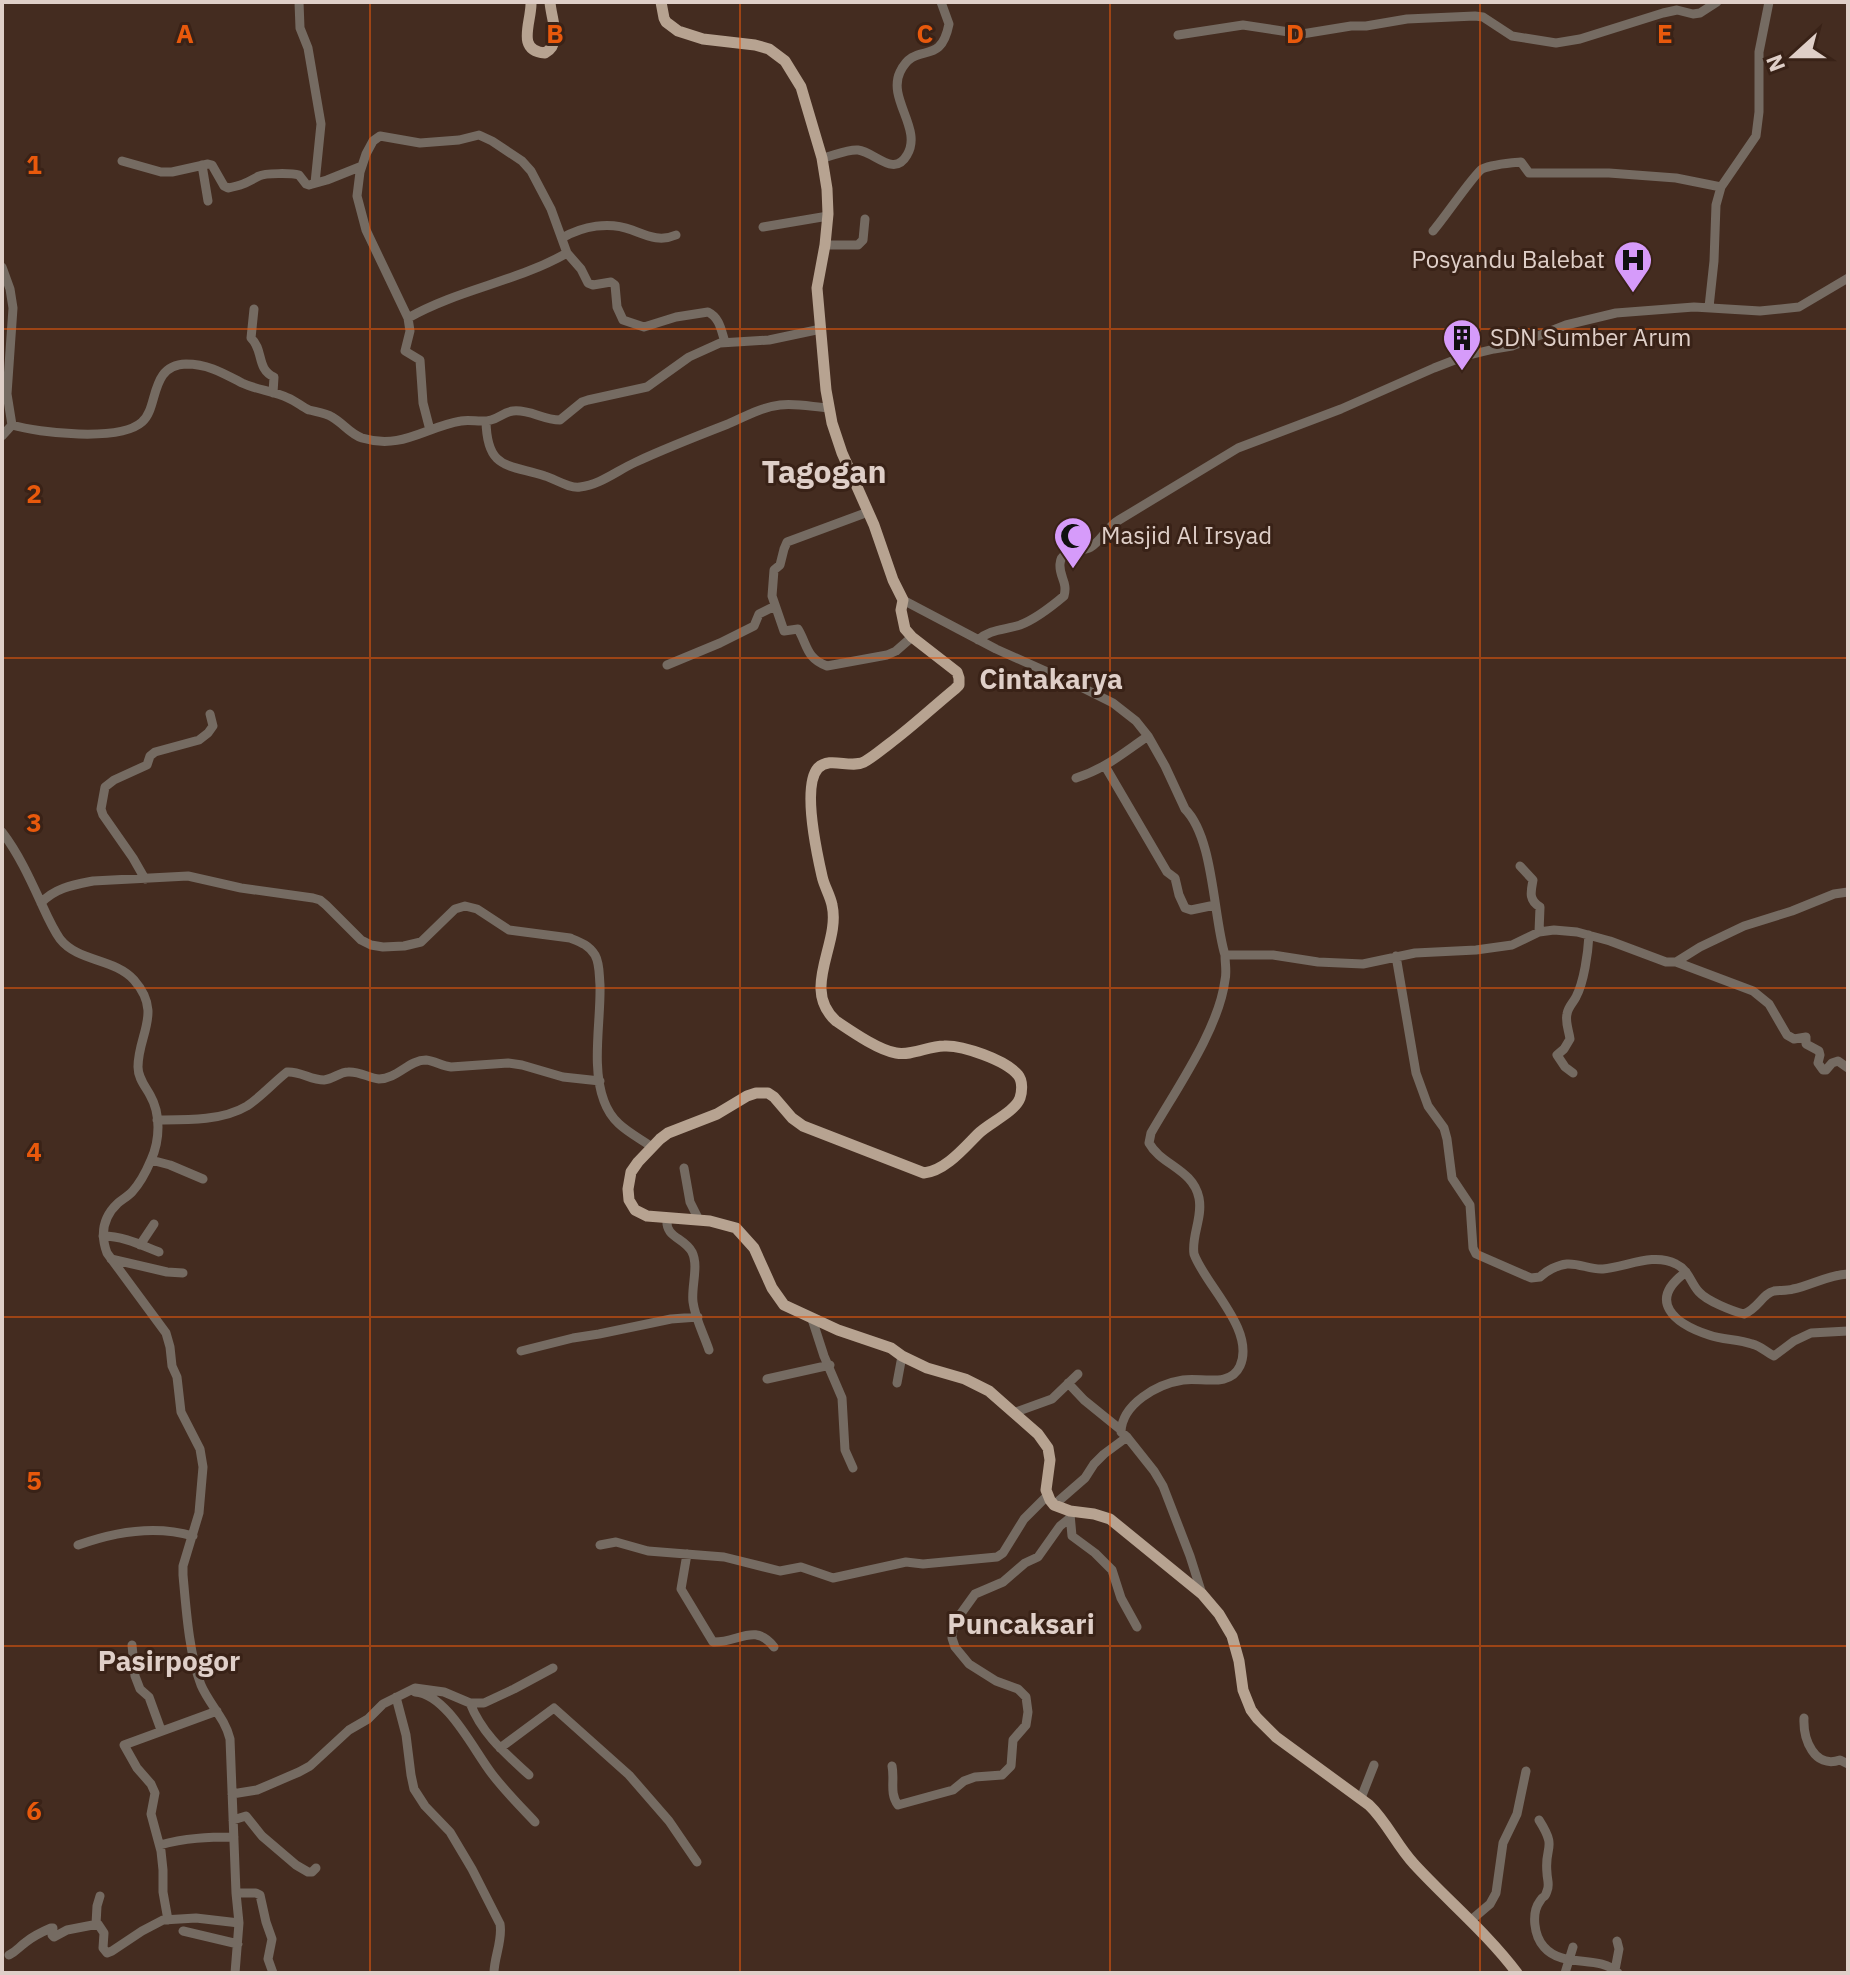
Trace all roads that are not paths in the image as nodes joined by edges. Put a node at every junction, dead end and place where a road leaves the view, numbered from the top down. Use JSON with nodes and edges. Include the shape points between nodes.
{"nodes":[{"id":1,"x":299,"y":2,"type":"edge"},
{"id":2,"x":531,"y":2,"type":"edge"},
{"id":3,"x":550,"y":2,"type":"edge"},
{"id":4,"x":661,"y":2,"type":"edge"},
{"id":5,"x":941,"y":2,"type":"edge"},
{"id":6,"x":1717,"y":2,"type":"edge"},
{"id":7,"x":1769,"y":2,"type":"edge"},
{"id":8,"x":1178,"y":35,"type":"dead end"},
{"id":9,"x":822,"y":158,"type":"junction"},
{"id":10,"x":122,"y":161,"type":"dead end"},
{"id":11,"x":202,"y":165,"type":"junction"},
{"id":12,"x":362,"y":166,"type":"junction"},
{"id":13,"x":315,"y":183,"type":"junction"},
{"id":14,"x":1721,"y":187,"type":"junction"},
{"id":15,"x":208,"y":201,"type":"dead end"},
{"id":16,"x":828,"y":216,"type":"junction"},
{"id":17,"x":865,"y":219,"type":"dead end"},
{"id":18,"x":763,"y":227,"type":"dead end"},
{"id":19,"x":1433,"y":231,"type":"dead end"},
{"id":20,"x":676,"y":235,"type":"dead end"},
{"id":21,"x":562,"y":238,"type":"junction"},
{"id":22,"x":825,"y":245,"type":"junction"},
{"id":23,"x":567,"y":253,"type":"junction"},
{"id":24,"x":2,"y":267,"type":"edge"},
{"id":25,"x":1848,"y":278,"type":"edge"},
{"id":26,"x":1709,"y":307,"type":"junction"},
{"id":27,"x":254,"y":309,"type":"dead end"},
{"id":28,"x":408,"y":318,"type":"junction"},
{"id":29,"x":821,"y":329,"type":"junction"},
{"id":30,"x":725,"y":342,"type":"junction"},
{"id":31,"x":6,"y":350,"type":"edge"},
{"id":32,"x":273,"y":393,"type":"junction"},
{"id":33,"x":829,"y":408,"type":"junction"},
{"id":34,"x":486,"y":421,"type":"junction"},
{"id":35,"x":12,"y":425,"type":"junction"},
{"id":36,"x":430,"y":430,"type":"junction"},
{"id":37,"x":2,"y":436,"type":"edge"},
{"id":38,"x":868,"y":512,"type":"junction"},
{"id":39,"x":903,"y":600,"type":"junction"},
{"id":40,"x":775,"y":606,"type":"junction"},
{"id":41,"x":912,"y":637,"type":"junction"},
{"id":42,"x":978,"y":640,"type":"junction"},
{"id":43,"x":667,"y":665,"type":"dead end"},
{"id":44,"x":210,"y":714,"type":"dead end"},
{"id":45,"x":1148,"y":736,"type":"junction"},
{"id":46,"x":1105,"y":766,"type":"junction"},
{"id":47,"x":1076,"y":778,"type":"dead end"},
{"id":48,"x":2,"y":832,"type":"edge"},
{"id":49,"x":1520,"y":866,"type":"dead end"},
{"id":50,"x":145,"y":879,"type":"junction"},
{"id":51,"x":1848,"y":892,"type":"edge"},
{"id":52,"x":41,"y":903,"type":"junction"},
{"id":53,"x":1215,"y":905,"type":"junction"},
{"id":54,"x":1539,"y":932,"type":"junction"},
{"id":55,"x":1589,"y":935,"type":"junction"},
{"id":56,"x":1225,"y":955,"type":"junction"},
{"id":57,"x":1396,"y":956,"type":"junction"},
{"id":58,"x":1676,"y":962,"type":"junction"},
{"id":59,"x":1848,"y":1068,"type":"edge"},
{"id":60,"x":1573,"y":1073,"type":"dead end"},
{"id":61,"x":600,"y":1081,"type":"junction"},
{"id":62,"x":157,"y":1120,"type":"junction"},
{"id":63,"x":652,"y":1147,"type":"junction"},
{"id":64,"x":151,"y":1160,"type":"junction"},
{"id":65,"x":684,"y":1168,"type":"dead end"},
{"id":66,"x":203,"y":1179,"type":"dead end"},
{"id":67,"x":667,"y":1219,"type":"junction"},
{"id":68,"x":699,"y":1220,"type":"junction"},
{"id":69,"x":154,"y":1224,"type":"dead end"},
{"id":70,"x":103,"y":1236,"type":"junction"},
{"id":71,"x":140,"y":1245,"type":"junction"},
{"id":72,"x":159,"y":1252,"type":"dead end"},
{"id":73,"x":111,"y":1259,"type":"junction"},
{"id":74,"x":1686,"y":1272,"type":"junction"},
{"id":75,"x":183,"y":1273,"type":"dead end"},
{"id":76,"x":1848,"y":1274,"type":"edge"},
{"id":77,"x":698,"y":1317,"type":"junction"},
{"id":78,"x":812,"y":1319,"type":"junction"},
{"id":79,"x":1848,"y":1331,"type":"edge"},
{"id":80,"x":709,"y":1350,"type":"dead end"},
{"id":81,"x":521,"y":1351,"type":"dead end"},
{"id":82,"x":902,"y":1356,"type":"junction"},
{"id":83,"x":830,"y":1365,"type":"junction"},
{"id":84,"x":1078,"y":1374,"type":"dead end"},
{"id":85,"x":767,"y":1379,"type":"dead end"},
{"id":86,"x":897,"y":1383,"type":"dead end"},
{"id":87,"x":1068,"y":1383,"type":"junction"},
{"id":88,"x":1013,"y":1413,"type":"junction"},
{"id":89,"x":1124,"y":1434,"type":"junction"},
{"id":90,"x":853,"y":1468,"type":"dead end"},
{"id":91,"x":1051,"y":1500,"type":"junction"},
{"id":92,"x":1070,"y":1515,"type":"junction"},
{"id":93,"x":193,"y":1536,"type":"junction"},
{"id":94,"x":78,"y":1545,"type":"dead end"},
{"id":95,"x":600,"y":1545,"type":"dead end"},
{"id":96,"x":687,"y":1554,"type":"junction"},
{"id":97,"x":1202,"y":1594,"type":"junction"},
{"id":98,"x":1137,"y":1627,"type":"dead end"},
{"id":99,"x":132,"y":1645,"type":"dead end"},
{"id":100,"x":774,"y":1647,"type":"dead end"},
{"id":101,"x":553,"y":1668,"type":"dead end"},
{"id":102,"x":400,"y":1695,"type":"junction"},
{"id":103,"x":470,"y":1703,"type":"junction"},
{"id":104,"x":217,"y":1711,"type":"junction"},
{"id":105,"x":1804,"y":1718,"type":"dead end"},
{"id":106,"x":161,"y":1730,"type":"junction"},
{"id":107,"x":500,"y":1748,"type":"junction"},
{"id":108,"x":1848,"y":1764,"type":"edge"},
{"id":109,"x":1374,"y":1765,"type":"dead end"},
{"id":110,"x":892,"y":1766,"type":"dead end"},
{"id":111,"x":1526,"y":1771,"type":"dead end"},
{"id":112,"x":529,"y":1775,"type":"dead end"},
{"id":113,"x":232,"y":1794,"type":"junction"},
{"id":114,"x":1361,"y":1798,"type":"junction"},
{"id":115,"x":233,"y":1820,"type":"junction"},
{"id":116,"x":1539,"y":1820,"type":"dead end"},
{"id":117,"x":535,"y":1822,"type":"dead end"},
{"id":118,"x":234,"y":1837,"type":"junction"},
{"id":119,"x":160,"y":1845,"type":"junction"},
{"id":120,"x":697,"y":1862,"type":"dead end"},
{"id":121,"x":316,"y":1868,"type":"dead end"},
{"id":122,"x":236,"y":1893,"type":"junction"},
{"id":123,"x":100,"y":1896,"type":"dead end"},
{"id":124,"x":168,"y":1920,"type":"junction"},
{"id":125,"x":1470,"y":1921,"type":"junction"},
{"id":126,"x":239,"y":1923,"type":"junction"},
{"id":127,"x":96,"y":1924,"type":"junction"},
{"id":128,"x":183,"y":1931,"type":"dead end"},
{"id":129,"x":1617,"y":1941,"type":"dead end"},
{"id":130,"x":238,"y":1944,"type":"junction"},
{"id":131,"x":1573,"y":1947,"type":"dead end"},
{"id":132,"x":9,"y":1955,"type":"dead end"},
{"id":133,"x":1568,"y":1961,"type":"junction"},
{"id":134,"x":1616,"y":1971,"type":"edge"},
{"id":135,"x":235,"y":1973,"type":"edge"},
{"id":136,"x":273,"y":1973,"type":"edge"},
{"id":137,"x":494,"y":1973,"type":"edge"},
{"id":138,"x":1517,"y":1973,"type":"edge"},
{"id":139,"x":1565,"y":1973,"type":"edge"}],
"edges":[{"from":1,"to":13,"type":"street","via":[[321,124]]},
{"from":2,"to":3,"type":"main road","via":[[528,40],[530,48],[541,53],[549,52],[555,38]]},
{"from":4,"to":9,"type":"main road","via":[[666,22],[678,31],[755,45],[785,61],[801,87]]},
{"from":5,"to":9,"type":"street","via":[[949,24],[940,47],[914,55],[898,76],[910,136],[905,158],[890,165],[856,150]]},
{"from":6,"to":8,"type":"street","via":[[1700,13],[1677,10],[1556,43],[1512,36],[1475,16],[1407,19],[1302,34],[1243,25]]},
{"from":7,"to":14,"type":"street","via":[[1759,52],[1756,136]]},
{"from":9,"to":16,"type":"main road"},
{"from":10,"to":11,"type":"street","via":[[161,172]]},
{"from":11,"to":13,"type":"street","via":[[212,165],[228,188],[262,175],[297,173],[306,184]]},
{"from":11,"to":15,"type":"street"},
{"from":12,"to":13,"type":"street"},
{"from":12,"to":21,"type":"street","via":[[380,136],[420,143],[479,135],[531,171]]},
{"from":12,"to":28,"type":"street","via":[[356,191],[360,213]]},
{"from":14,"to":19,"type":"street","via":[[1609,173],[1529,173],[1521,162],[1492,166],[1479,171]]},
{"from":14,"to":26,"type":"street"},
{"from":16,"to":18,"type":"street"},
{"from":16,"to":22,"type":"main road"},
{"from":17,"to":22,"type":"street","via":[[858,245]]},
{"from":20,"to":21,"type":"street","via":[[659,239],[601,225]]},
{"from":21,"to":23,"type":"street"},
{"from":22,"to":29,"type":"main road","via":[[817,288]]},
{"from":23,"to":28,"type":"street"},
{"from":23,"to":30,"type":"street","via":[[588,283],[614,283],[623,320],[644,327],[708,312],[719,322]]},
{"from":24,"to":31,"type":"street","via":[[13,320]]},
{"from":25,"to":26,"type":"street","via":[[1799,307]]},
{"from":26,"to":42,"type":"street","via":[[1616,313],[1566,325],[1512,346],[1465,356],[1238,448],[1110,526],[1095,544],[1064,554],[1064,596],[1020,625],[988,632]]},
{"from":27,"to":32,"type":"street","via":[[251,338],[264,370],[275,380]]},
{"from":28,"to":36,"type":"street","via":[[405,351],[420,360]]},
{"from":29,"to":30,"type":"street"},
{"from":29,"to":33,"type":"main road"},
{"from":30,"to":34,"type":"street","via":[[689,357],[647,387],[582,402],[560,420],[515,410]]},
{"from":31,"to":35,"type":"street"},
{"from":32,"to":35,"type":"street","via":[[209,366],[182,365],[163,376],[149,415],[130,430],[59,433]]},
{"from":32,"to":36,"type":"street","via":[[331,416],[365,439],[398,442]]},
{"from":33,"to":34,"type":"street","via":[[766,408],[577,488],[501,463],[488,445]]},
{"from":33,"to":38,"type":"main road"},
{"from":34,"to":36,"type":"street","via":[[460,421]]},
{"from":35,"to":37,"type":"street"},
{"from":38,"to":39,"type":"main road"},
{"from":38,"to":40,"type":"street","via":[[787,542],[774,570]]},
{"from":39,"to":41,"type":"main road","via":[[902,620]]},
{"from":39,"to":42,"type":"street"},
{"from":40,"to":41,"type":"street","via":[[784,631],[798,629],[808,653],[822,665],[887,655]]},
{"from":40,"to":43,"type":"street","via":[[761,613],[754,626]]},
{"from":41,"to":63,"type":"main road","via":[[957,672],[959,685],[866,761],[824,764],[812,782],[813,834],[833,914],[821,999],[836,1021],[891,1052],[954,1046],[999,1062],[1021,1080],[1019,1101],[937,1170],[924,1173],[803,1126],[762,1092],[668,1133]]},
{"from":42,"to":45,"type":"street","via":[[1100,695]]},
{"from":44,"to":50,"type":"street","via":[[213,726],[205,736],[155,752],[147,765],[105,787],[103,815]]},
{"from":45,"to":46,"type":"street"},
{"from":45,"to":53,"type":"street","via":[[1201,839]]},
{"from":46,"to":47,"type":"street"},
{"from":46,"to":53,"type":"street","via":[[1175,878],[1185,908]]},
{"from":48,"to":52,"type":"street"},
{"from":49,"to":54,"type":"street","via":[[1533,880]]},
{"from":50,"to":52,"type":"street","via":[[68,886]]},
{"from":50,"to":61,"type":"street","via":[[188,876],[313,898],[361,940],[383,947],[421,942],[455,909],[465,906],[509,930],[578,941],[599,965]]},
{"from":51,"to":58,"type":"street","via":[[1744,926]]},
{"from":52,"to":62,"type":"street","via":[[68,947],[119,969],[142,992],[149,1018],[138,1066]]},
{"from":53,"to":56,"type":"street"},
{"from":54,"to":55,"type":"street"},
{"from":54,"to":57,"type":"street","via":[[1512,945]]},
{"from":55,"to":58,"type":"street"},
{"from":55,"to":60,"type":"street","via":[[1579,989],[1567,1012],[1570,1039],[1557,1057]]},
{"from":56,"to":57,"type":"street","via":[[1353,964]]},
{"from":56,"to":89,"type":"street","via":[[1226,976],[1214,1018],[1149,1143],[1197,1191],[1194,1254],[1238,1331],[1241,1362],[1236,1372],[1218,1381],[1184,1379],[1150,1393],[1125,1414]]},
{"from":57,"to":74,"type":"street","via":[[1416,1073],[1428,1106],[1444,1128],[1452,1178],[1470,1205],[1476,1254],[1531,1278],[1566,1264],[1602,1269],[1654,1259],[1677,1264]]},
{"from":58,"to":59,"type":"street","via":[[1753,991],[1769,1004],[1787,1035],[1806,1037],[1806,1044],[1820,1052],[1821,1069],[1838,1061]]},
{"from":61,"to":62,"type":"street","via":[[508,1063],[451,1067],[429,1060],[386,1078],[349,1072],[325,1080],[291,1071],[234,1112]]},
{"from":61,"to":63,"type":"street","via":[[604,1103],[620,1127]]},
{"from":62,"to":64,"type":"street"},
{"from":63,"to":67,"type":"main road","via":[[631,1172],[628,1196],[641,1214]]},
{"from":64,"to":66,"type":"street"},
{"from":64,"to":70,"type":"street","via":[[140,1182],[109,1214]]},
{"from":65,"to":68,"type":"street"},
{"from":67,"to":68,"type":"main road"},
{"from":67,"to":77,"type":"street","via":[[668,1230],[693,1254]]},
{"from":68,"to":78,"type":"main road","via":[[736,1228],[754,1248],[784,1305]]},
{"from":69,"to":71,"type":"street"},
{"from":70,"to":71,"type":"street"},
{"from":70,"to":73,"type":"street"},
{"from":71,"to":72,"type":"street"},
{"from":73,"to":75,"type":"street"},
{"from":73,"to":93,"type":"street","via":[[168,1339],[181,1412],[202,1457]]},
{"from":74,"to":76,"type":"street","via":[[1700,1294],[1744,1314],[1772,1292]]},
{"from":74,"to":79,"type":"street","via":[[1672,1283],[1666,1305],[1684,1324],[1708,1334],[1756,1344],[1774,1356],[1811,1333]]},
{"from":77,"to":80,"type":"street"},
{"from":77,"to":81,"type":"street"},
{"from":78,"to":82,"type":"main road"},
{"from":78,"to":83,"type":"street"},
{"from":82,"to":86,"type":"street"},
{"from":82,"to":88,"type":"main road","via":[[980,1386]]},
{"from":83,"to":85,"type":"street"},
{"from":83,"to":90,"type":"street","via":[[842,1398],[845,1450]]},
{"from":84,"to":87,"type":"street"},
{"from":87,"to":88,"type":"street","via":[[1052,1399]]},
{"from":87,"to":89,"type":"street"},
{"from":88,"to":91,"type":"main road","via":[[1048,1448]]},
{"from":89,"to":91,"type":"street","via":[[1085,1478]]},
{"from":89,"to":97,"type":"street","via":[[1163,1486]]},
{"from":91,"to":92,"type":"main road"},
{"from":91,"to":96,"type":"street","via":[[1024,1519],[1003,1553],[992,1559],[906,1562],[833,1578],[801,1567],[780,1571]]},
{"from":92,"to":97,"type":"main road","via":[[1083,1511],[1110,1519]]},
{"from":92,"to":98,"type":"street","via":[[1072,1536],[1112,1570]]},
{"from":92,"to":110,"type":"street","via":[[1038,1557],[975,1594],[953,1629],[955,1647],[969,1664],[1026,1697],[1026,1725],[1013,1740],[1011,1766],[1002,1775],[975,1777],[953,1790],[898,1805]]},
{"from":93,"to":94,"type":"street","via":[[136,1531]]},
{"from":93,"to":104,"type":"street","via":[[183,1566],[186,1606],[200,1682]]},
{"from":95,"to":96,"type":"street","via":[[616,1542]]},
{"from":96,"to":100,"type":"street","via":[[681,1589],[713,1642],[757,1634]]},
{"from":97,"to":114,"type":"main road","via":[[1232,1636],[1243,1690],[1257,1718]]},
{"from":99,"to":106,"type":"street","via":[[133,1672]]},
{"from":101,"to":103,"type":"street","via":[[484,1703]]},
{"from":102,"to":103,"type":"street","via":[[426,1688]]},
{"from":102,"to":113,"type":"street","via":[[349,1730],[310,1766],[257,1790]]},
{"from":102,"to":117,"type":"street","via":[[424,1693],[443,1707],[492,1775]]},
{"from":102,"to":137,"type":"street","via":[[414,1789],[450,1832],[500,1924]]},
{"from":103,"to":107,"type":"street","via":[[477,1721]]},
{"from":104,"to":106,"type":"street"},
{"from":104,"to":113,"type":"street","via":[[230,1739]]},
{"from":105,"to":108,"type":"street","via":[[1810,1749],[1826,1762]]},
{"from":106,"to":119,"type":"street","via":[[124,1745],[155,1793],[151,1814]]},
{"from":107,"to":112,"type":"street"},
{"from":107,"to":120,"type":"street","via":[[554,1708],[629,1775]]},
{"from":109,"to":114,"type":"street"},
{"from":111,"to":125,"type":"street","via":[[1517,1814],[1503,1843],[1496,1893]]},
{"from":113,"to":115,"type":"street"},
{"from":114,"to":125,"type":"main road"},
{"from":115,"to":118,"type":"street"},
{"from":115,"to":121,"type":"street","via":[[246,1816],[296,1865],[308,1872]]},
{"from":116,"to":133,"type":"street","via":[[1551,1844],[1536,1936],[1546,1950]]},
{"from":118,"to":119,"type":"street"},
{"from":118,"to":122,"type":"street"},
{"from":119,"to":124,"type":"street"},
{"from":122,"to":126,"type":"street"},
{"from":122,"to":136,"type":"street","via":[[260,1895],[272,1939],[268,1959]]},
{"from":123,"to":127,"type":"street"},
{"from":124,"to":126,"type":"street"},
{"from":124,"to":127,"type":"street","via":[[152,1924],[107,1953]]},
{"from":125,"to":138,"type":"main road"},
{"from":126,"to":130,"type":"street"},
{"from":127,"to":132,"type":"street","via":[[54,1937],[49,1928]]},
{"from":128,"to":130,"type":"street"},
{"from":129,"to":134,"type":"street"},
{"from":130,"to":135,"type":"street"},
{"from":131,"to":133,"type":"street"},
{"from":133,"to":134,"type":"street"},
{"from":133,"to":139,"type":"street"}]}
